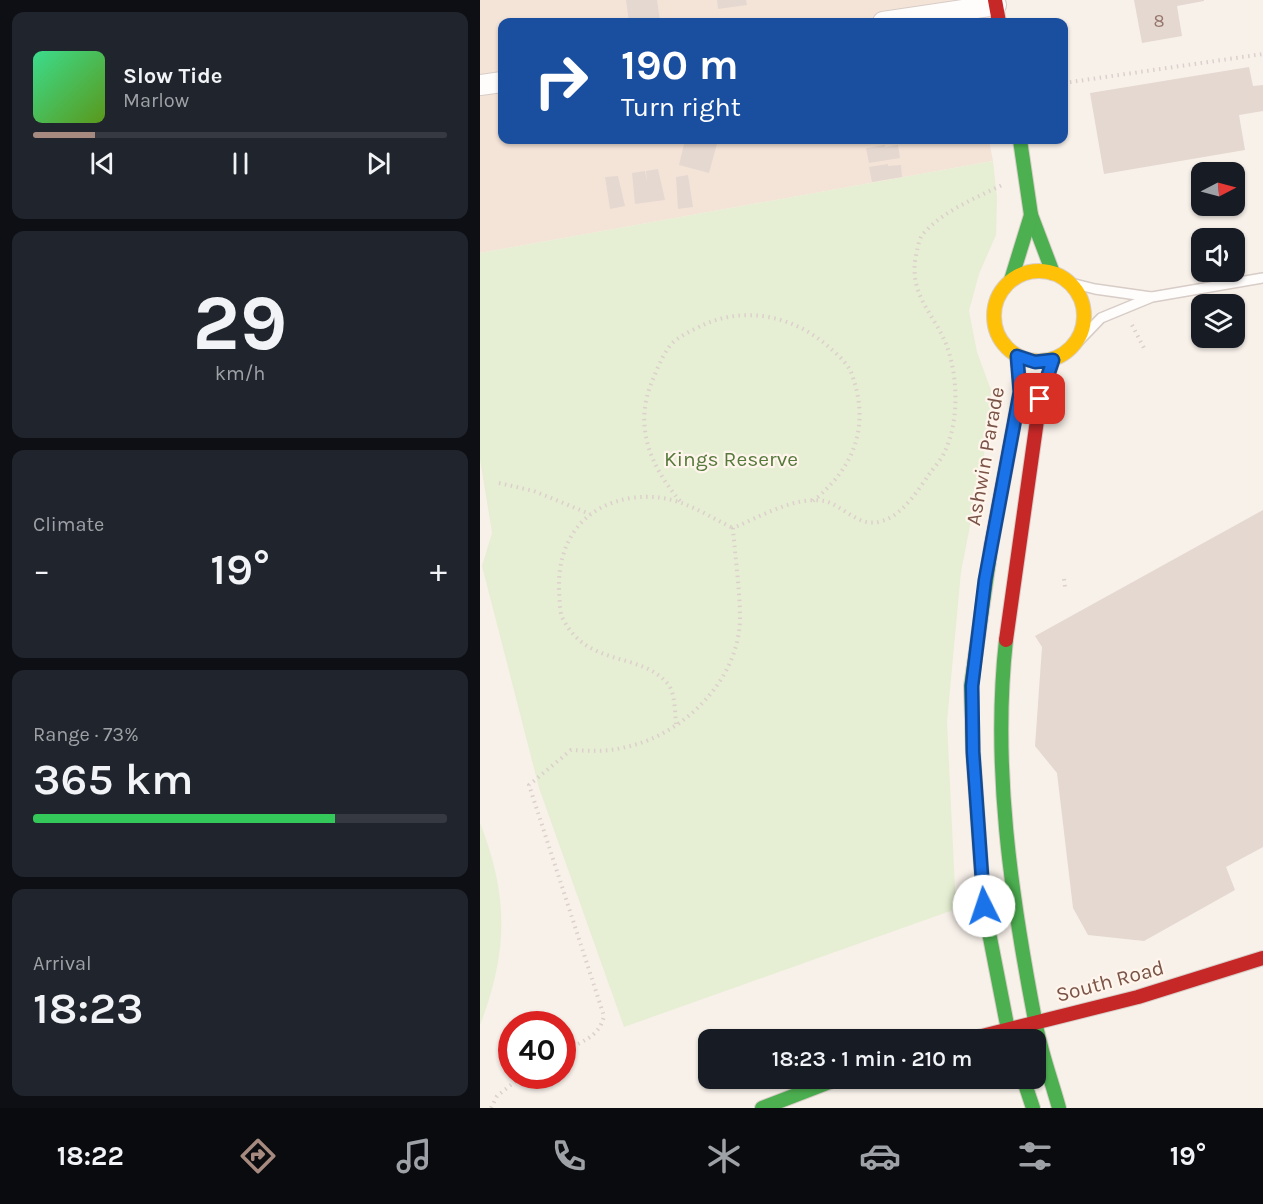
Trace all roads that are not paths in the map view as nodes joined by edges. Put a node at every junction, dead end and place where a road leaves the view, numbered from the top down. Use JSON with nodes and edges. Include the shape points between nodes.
{"nodes":[{"id":1,"x":997,"y":9,"type":"edge"},
{"id":2,"x":918,"y":18,"type":"edge"},
{"id":3,"x":498,"y":83,"type":"edge"},
{"id":4,"x":480,"y":85,"type":"edge"},
{"id":5,"x":1021,"y":144,"type":"edge"},
{"id":6,"x":1031,"y":215,"type":"junction"},
{"id":7,"x":1053,"y":273,"type":"junction"},
{"id":8,"x":1263,"y":278,"type":"edge"},
{"id":9,"x":1011,"y":280,"type":"junction"},
{"id":10,"x":1071,"y":283,"type":"junction"},
{"id":11,"x":1152,"y":297,"type":"junction"},
{"id":12,"x":1075,"y":345,"type":"junction"},
{"id":13,"x":1017,"y":356,"type":"junction"},
{"id":14,"x":1053,"y":360,"type":"junction"},
{"id":15,"x":1263,"y":958,"type":"edge"},
{"id":16,"x":1035,"y":1022,"type":"junction"},
{"id":17,"x":1007,"y":1029,"type":"edge"},
{"id":18,"x":1019,"y":1029,"type":"edge"},
{"id":19,"x":811,"y":1089,"type":"edge"},
{"id":20,"x":1027,"y":1089,"type":"edge"},
{"id":21,"x":762,"y":1108,"type":"edge"},
{"id":22,"x":1033,"y":1108,"type":"edge"},
{"id":23,"x":1059,"y":1108,"type":"edge"}],
"edges":[{"from":1,"to":2,"type":"street"},
{"from":3,"to":4,"type":"street"},
{"from":5,"to":6,"type":"main road"},
{"from":6,"to":7,"type":"main road"},
{"from":6,"to":9,"type":"main road"},
{"from":7,"to":9,"type":"main road","via":[[1031,271]]},
{"from":7,"to":10,"type":"main road"},
{"from":8,"to":11,"type":"lane"},
{"from":9,"to":13,"type":"main road","via":[[994,311],[996,328],[1004,344]]},
{"from":10,"to":11,"type":"lane"},
{"from":10,"to":12,"type":"main road","via":[[1083,302],[1084,324]]},
{"from":11,"to":12,"type":"lane","via":[[1101,318]]},
{"from":12,"to":14,"type":"main road"},
{"from":13,"to":14,"type":"main road","via":[[1035,362]]},
{"from":13,"to":17,"type":"main road","name":"Ashwin Parade","via":[[1020,392],[985,580],[972,686],[984,906]]},
{"from":14,"to":16,"type":"main road","via":[[1040,399],[1000,691],[1006,840]]},
{"from":15,"to":16,"type":"main road","name":"South Road","via":[[1138,997]]},
{"from":16,"to":18,"type":"main road","name":"South Road"},
{"from":16,"to":23,"type":"main road"},
{"from":19,"to":21,"type":"main road"},
{"from":20,"to":22,"type":"main road"}]}
